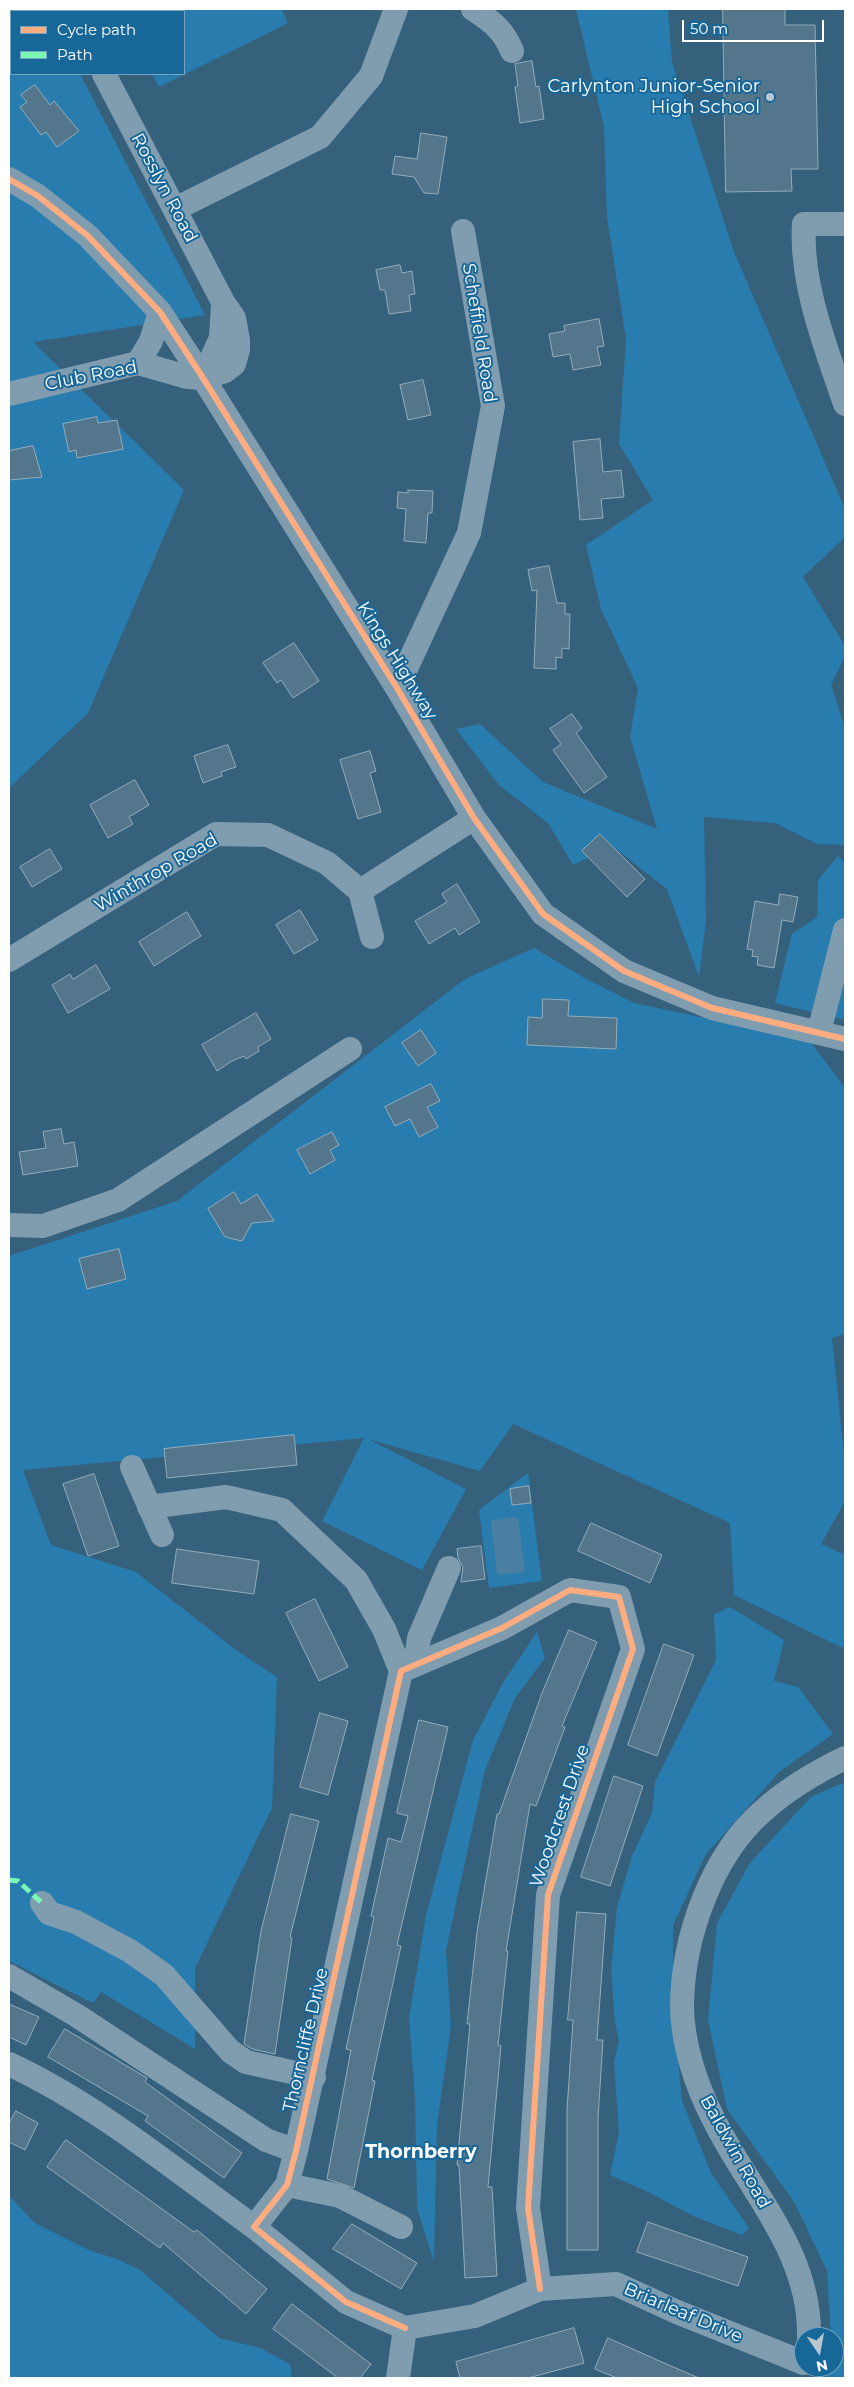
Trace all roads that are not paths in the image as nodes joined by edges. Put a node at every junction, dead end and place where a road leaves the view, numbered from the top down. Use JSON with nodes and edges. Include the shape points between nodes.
{"nodes":[{"id":1,"x":396,"y":9,"type":"edge"},
{"id":2,"x":474,"y":9,"type":"edge"},
{"id":3,"x":512,"y":51,"type":"dead end"},
{"id":4,"x":105,"y":75,"type":"edge"},
{"id":5,"x":9,"y":179,"type":"edge"},
{"id":6,"x":175,"y":209,"type":"junction"},
{"id":7,"x":845,"y":224,"type":"edge"},
{"id":8,"x":463,"y":230,"type":"dead end"},
{"id":9,"x":160,"y":312,"type":"junction"},
{"id":10,"x":138,"y":364,"type":"junction"},
{"id":11,"x":203,"y":378,"type":"junction"},
{"id":12,"x":9,"y":394,"type":"edge"},
{"id":13,"x":845,"y":404,"type":"edge"},
{"id":14,"x":397,"y":688,"type":"junction"},
{"id":15,"x":474,"y":818,"type":"junction"},
{"id":16,"x":360,"y":891,"type":"junction"},
{"id":17,"x":845,"y":930,"type":"edge"},
{"id":18,"x":372,"y":937,"type":"dead end"},
{"id":19,"x":9,"y":960,"type":"edge"},
{"id":20,"x":819,"y":1032,"type":"junction"},
{"id":21,"x":845,"y":1039,"type":"edge"},
{"id":22,"x":350,"y":1049,"type":"dead end"},
{"id":23,"x":9,"y":1225,"type":"edge"},
{"id":24,"x":132,"y":1467,"type":"dead end"},
{"id":25,"x":149,"y":1507,"type":"junction"},
{"id":26,"x":162,"y":1535,"type":"dead end"},
{"id":27,"x":449,"y":1568,"type":"dead end"},
{"id":28,"x":408,"y":1668,"type":"junction"},
{"id":29,"x":845,"y":1758,"type":"edge"},
{"id":30,"x":42,"y":1903,"type":"dead end"},
{"id":31,"x":9,"y":1976,"type":"edge"},
{"id":32,"x":9,"y":2064,"type":"edge"},
{"id":33,"x":314,"y":2077,"type":"junction"},
{"id":34,"x":296,"y":2151,"type":"junction"},
{"id":35,"x":287,"y":2184,"type":"junction"},
{"id":36,"x":254,"y":2227,"type":"junction"},
{"id":37,"x":401,"y":2227,"type":"dead end"},
{"id":38,"x":540,"y":2289,"type":"junction"},
{"id":39,"x":808,"y":2327,"type":"edge"},
{"id":40,"x":404,"y":2328,"type":"junction"},
{"id":41,"x":794,"y":2359,"type":"edge"},
{"id":42,"x":398,"y":2378,"type":"edge"}],
"edges":[{"from":1,"to":6,"type":"street","via":[[371,76],[320,137]]},
{"from":2,"to":3,"type":"street","via":[[496,25]]},
{"from":4,"to":6,"type":"street","name":"Rosslyn Road"},
{"from":5,"to":9,"type":"street","name":"Kings Highway","via":[[38,196],[88,236]]},
{"from":6,"to":11,"type":"street","name":"Rosslyn Road","via":[[238,329],[234,364],[225,372]]},
{"from":7,"to":13,"type":"street","via":[[804,224],[802,243],[806,273],[828,356]]},
{"from":8,"to":14,"type":"street","name":"Scheffield Road","via":[[493,406],[470,533]]},
{"from":9,"to":10,"type":"street","via":[[151,341]]},
{"from":9,"to":11,"type":"street","name":"Kings Highway"},
{"from":10,"to":11,"type":"street","name":"Club Road"},
{"from":10,"to":12,"type":"street","name":"Club Road"},
{"from":11,"to":14,"type":"street","name":"Kings Highway"},
{"from":14,"to":15,"type":"street","name":"Kings Highway"},
{"from":15,"to":16,"type":"street"},
{"from":15,"to":20,"type":"street","name":"Kings Highway","via":[[543,914],[624,971],[712,1008]]},
{"from":16,"to":18,"type":"street"},
{"from":16,"to":19,"type":"street","name":"Winthrop Road","via":[[327,863],[268,835],[216,834]]},
{"from":17,"to":20,"type":"street"},
{"from":20,"to":21,"type":"street","name":"Kings Highway"},
{"from":22,"to":23,"type":"street","via":[[118,1200],[43,1226]]},
{"from":24,"to":25,"type":"street"},
{"from":25,"to":26,"type":"street"},
{"from":25,"to":28,"type":"street","via":[[226,1497],[282,1510],[356,1580]]},
{"from":27,"to":28,"type":"street","name":"Thorncliffe Drive"},
{"from":28,"to":33,"type":"street","name":"Thorncliffe Drive"},
{"from":28,"to":38,"type":"street","name":"Woodcrest Drive","via":[[502,1628],[570,1590],[618,1597],[633,1649],[548,1895],[528,2208]]},
{"from":29,"to":39,"type":"street","name":"Baldwin Road","via":[[793,1787],[761,1812],[718,1869],[691,1936],[682,2007],[687,2044],[699,2085],[713,2119],[786,2240],[798,2271]]},
{"from":30,"to":33,"type":"street","via":[[49,1913],[76,1922],[130,1951],[164,1974],[230,2051],[246,2062]]},
{"from":31,"to":34,"type":"street","via":[[76,2015],[266,2140]]},
{"from":32,"to":36,"type":"street","via":[[39,2078],[111,2124]]},
{"from":33,"to":34,"type":"street","name":"Thorncliffe Drive"},
{"from":34,"to":35,"type":"street","name":"Thorncliffe Drive"},
{"from":35,"to":36,"type":"street","name":"Thorncliffe Drive"},
{"from":35,"to":37,"type":"street","via":[[340,2196]]},
{"from":36,"to":40,"type":"street","via":[[346,2302]]},
{"from":38,"to":40,"type":"street","name":"Briarleaf Drive","via":[[475,2316]]},
{"from":38,"to":41,"type":"street","name":"Briarleaf Drive","via":[[616,2284]]},
{"from":40,"to":42,"type":"street"}]}
